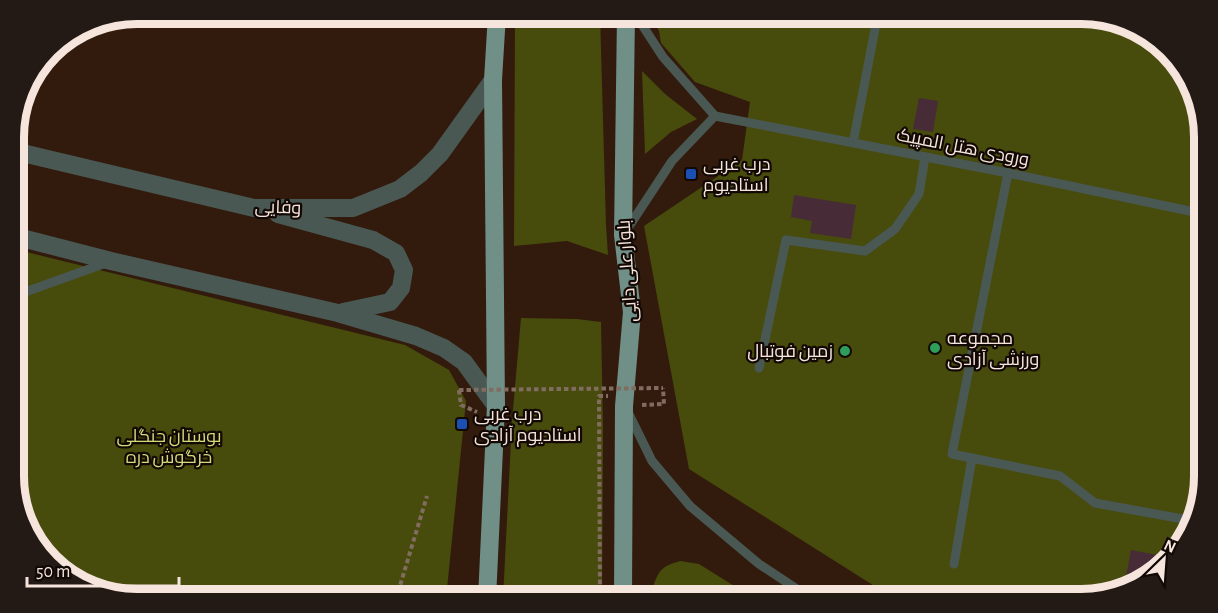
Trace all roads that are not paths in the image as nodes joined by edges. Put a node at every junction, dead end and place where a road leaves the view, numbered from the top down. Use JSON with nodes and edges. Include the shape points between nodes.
{"nodes":[{"id":1,"x":496,"y":24,"type":"edge"},
{"id":2,"x":626,"y":24,"type":"edge"},
{"id":3,"x":642,"y":24,"type":"edge"},
{"id":4,"x":876,"y":24,"type":"edge"},
{"id":5,"x":493,"y":80,"type":"junction"},
{"id":6,"x":715,"y":117,"type":"junction"},
{"id":7,"x":853,"y":143,"type":"junction"},
{"id":8,"x":24,"y":153,"type":"edge"},
{"id":9,"x":925,"y":157,"type":"junction"},
{"id":10,"x":1008,"y":172,"type":"junction"},
{"id":11,"x":254,"y":207,"type":"junction"},
{"id":12,"x":1194,"y":212,"type":"edge"},
{"id":13,"x":623,"y":236,"type":"junction"},
{"id":14,"x":24,"y":239,"type":"edge"},
{"id":15,"x":111,"y":261,"type":"junction"},
{"id":16,"x":24,"y":292,"type":"edge"},
{"id":17,"x":338,"y":313,"type":"junction"},
{"id":18,"x":759,"y":368,"type":"dead end"},
{"id":19,"x":625,"y":401,"type":"junction"},
{"id":20,"x":496,"y":406,"type":"junction"},
{"id":21,"x":972,"y":458,"type":"junction"},
{"id":22,"x":1185,"y":519,"type":"edge"},
{"id":23,"x":954,"y":564,"type":"dead end"},
{"id":24,"x":487,"y":589,"type":"edge"},
{"id":25,"x":623,"y":589,"type":"edge"},
{"id":26,"x":797,"y":589,"type":"edge"}],
"edges":[{"from":1,"to":5,"type":"main road"},
{"from":2,"to":13,"type":"main road","name":"بلوار علی دایی"},
{"from":3,"to":6,"type":"lane","via":[[663,57]]},
{"from":4,"to":7,"type":"lane"},
{"from":5,"to":11,"type":"street","name":"وفایی","via":[[440,154],[400,189],[353,208]]},
{"from":5,"to":20,"type":"main road"},
{"from":6,"to":7,"type":"lane","name":"ورودی هتل المپیک"},
{"from":6,"to":13,"type":"lane","via":[[672,161]]},
{"from":7,"to":9,"type":"lane","name":"ورودی هتل المپیک"},
{"from":8,"to":11,"type":"street","name":"وفایی"},
{"from":9,"to":10,"type":"lane","name":"ورودی هتل المپیک"},
{"from":9,"to":18,"type":"lane","via":[[919,194],[895,229],[865,251],[786,240]]},
{"from":10,"to":12,"type":"lane","name":"ورودی هتل المپیک"},
{"from":10,"to":21,"type":"lane","via":[[952,454]]},
{"from":11,"to":17,"type":"street","via":[[373,240],[396,253],[404,270],[401,288],[390,302]]},
{"from":13,"to":19,"type":"main road","name":"بلوار علی دایی","via":[[632,312]]},
{"from":14,"to":15,"type":"street"},
{"from":15,"to":16,"type":"lane"},
{"from":15,"to":17,"type":"street"},
{"from":17,"to":20,"type":"street","via":[[444,348],[464,362]]},
{"from":19,"to":25,"type":"main road","name":"بلوار علی دایی"},
{"from":19,"to":26,"type":"lane","via":[[652,461],[690,506],[759,564]]},
{"from":20,"to":24,"type":"main road"},
{"from":21,"to":22,"type":"lane","via":[[1060,476],[1095,503]]},
{"from":21,"to":23,"type":"lane"}]}
